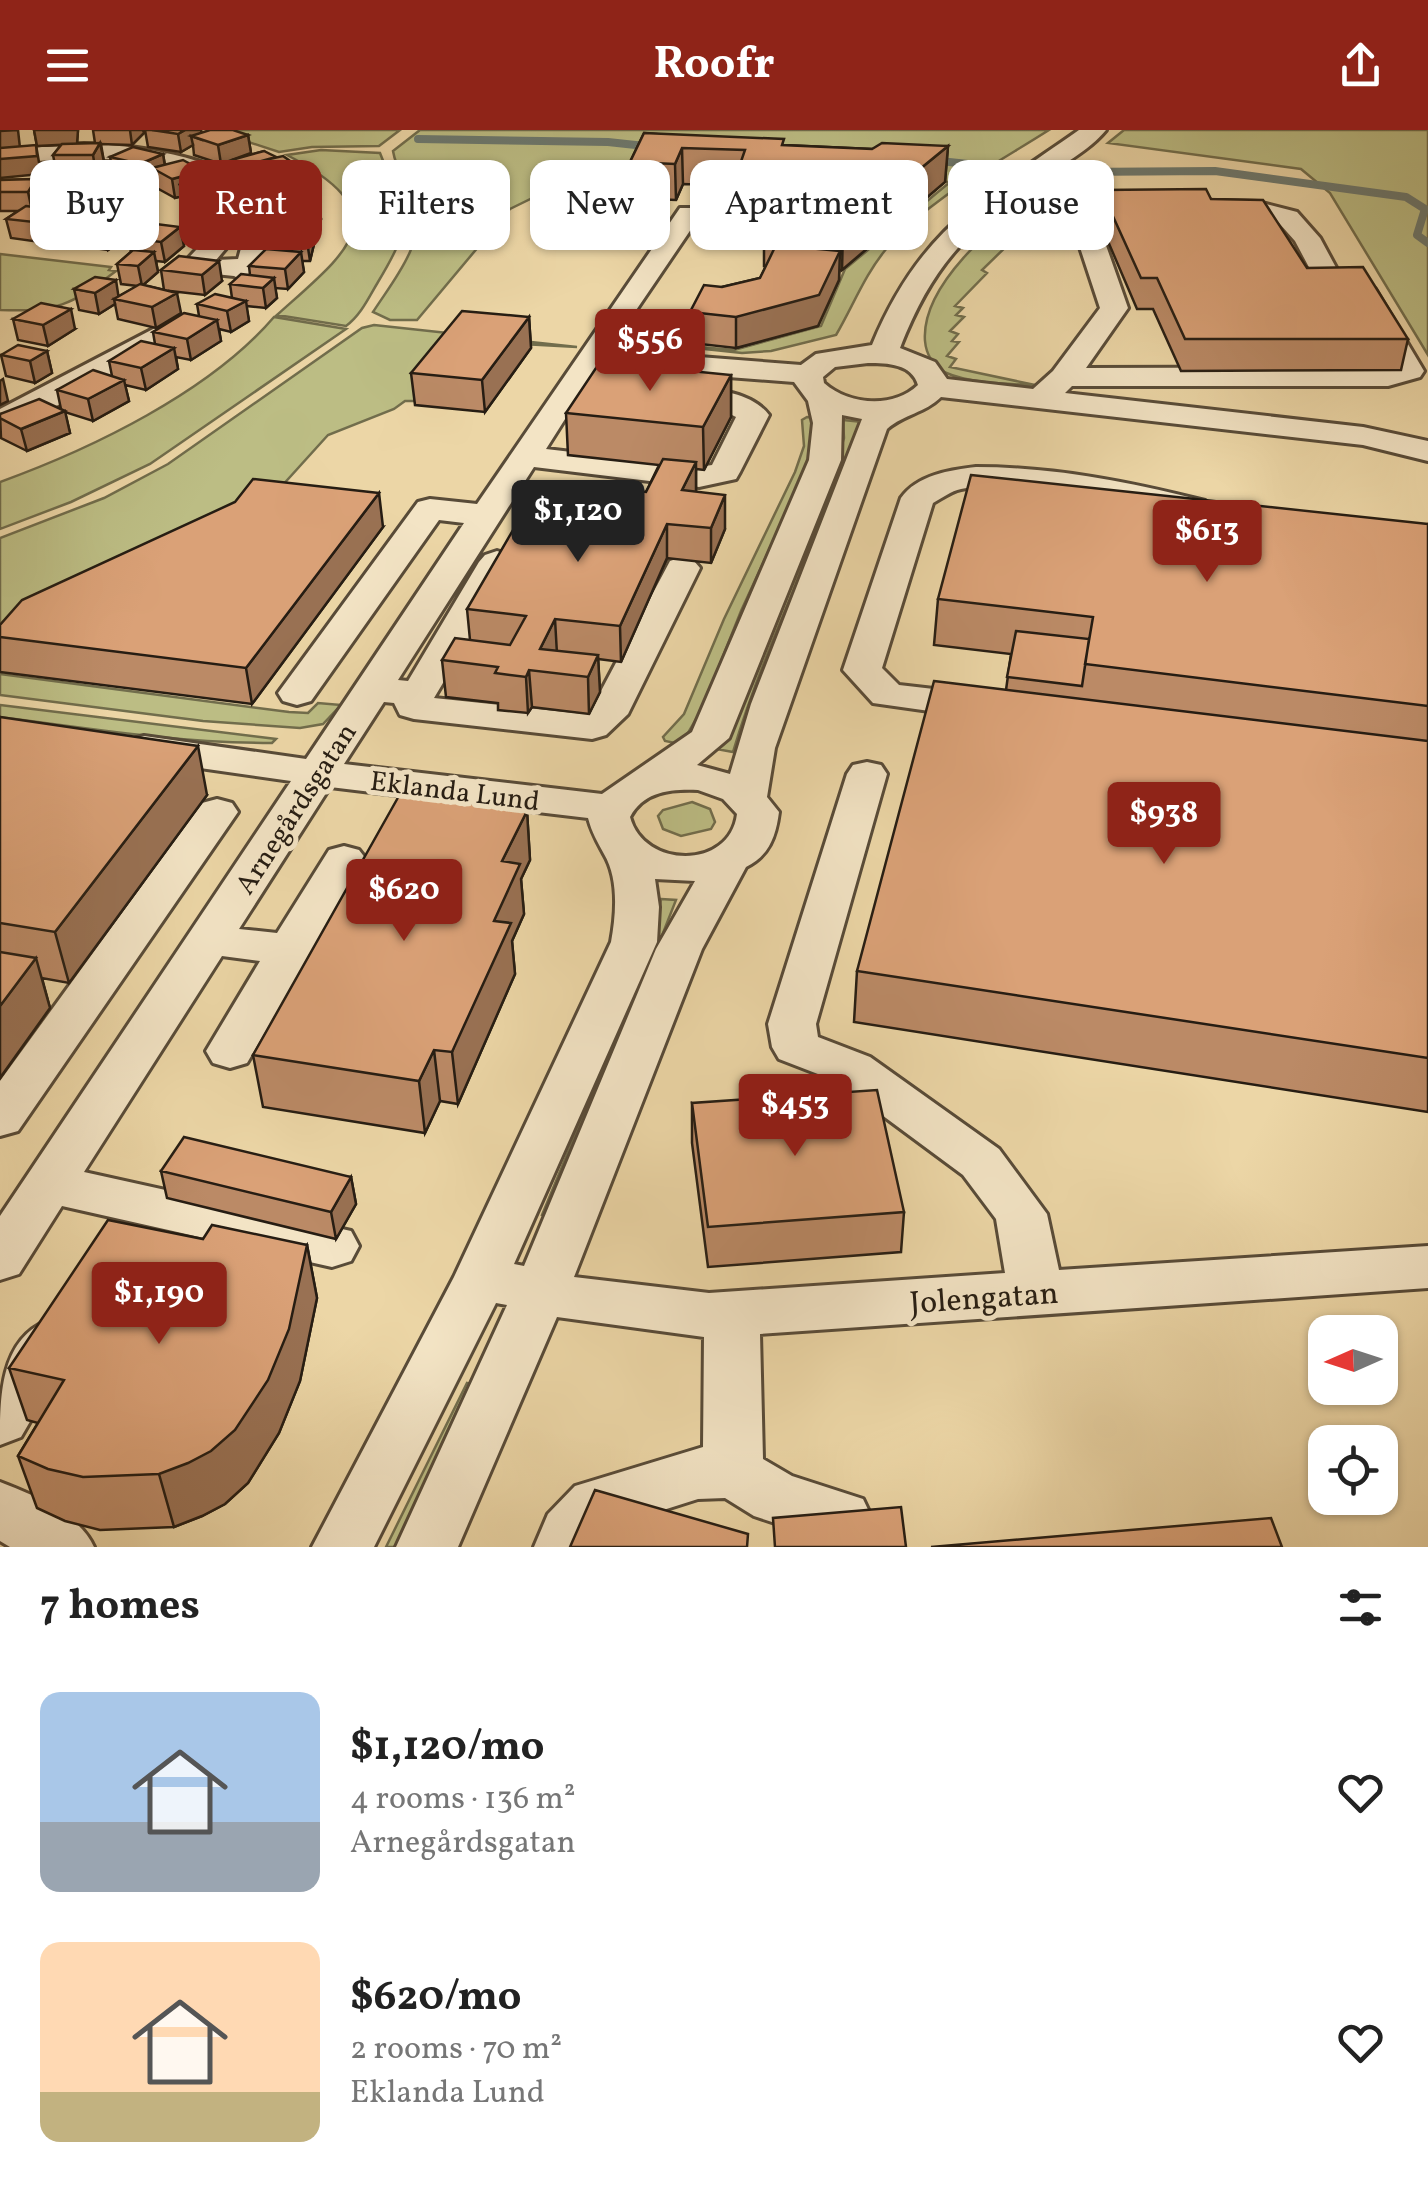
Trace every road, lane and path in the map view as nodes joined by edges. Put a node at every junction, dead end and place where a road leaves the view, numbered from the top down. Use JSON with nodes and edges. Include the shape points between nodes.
{"nodes":[{"id":1,"x":1094,"y":130,"type":"edge"},
{"id":2,"x":0,"y":157,"type":"edge"},
{"id":3,"x":179,"y":163,"type":"edge"},
{"id":4,"x":688,"y":213,"type":"dead end"},
{"id":5,"x":210,"y":250,"type":"edge"},
{"id":6,"x":253,"y":250,"type":"edge"},
{"id":7,"x":883,"y":354,"type":"junction"},
{"id":8,"x":55,"y":365,"type":"dead end"},
{"id":9,"x":592,"y":370,"type":"junction"},
{"id":10,"x":815,"y":386,"type":"junction"},
{"id":11,"x":934,"y":387,"type":"junction"},
{"id":12,"x":1052,"y":387,"type":"junction"},
{"id":13,"x":644,"y":396,"type":"edge"},
{"id":14,"x":892,"y":408,"type":"junction"},
{"id":15,"x":0,"y":421,"type":"edge"},
{"id":16,"x":1428,"y":450,"type":"edge"},
{"id":17,"x":526,"y":456,"type":"junction"},
{"id":18,"x":496,"y":503,"type":"junction"},
{"id":19,"x":1234,"y":513,"type":"edge"},
{"id":20,"x":682,"y":568,"type":"dead end"},
{"id":21,"x":320,"y":660,"type":"junction"},
{"id":22,"x":391,"y":684,"type":"junction"},
{"id":23,"x":297,"y":693,"type":"dead end"},
{"id":24,"x":1013,"y":710,"type":"edge"},
{"id":25,"x":112,"y":744,"type":"edge"},
{"id":26,"x":319,"y":774,"type":"junction"},
{"id":27,"x":867,"y":774,"type":"dead end"},
{"id":28,"x":648,"y":782,"type":"junction"},
{"id":29,"x":747,"y":796,"type":"junction"},
{"id":30,"x":217,"y":812,"type":"dead end"},
{"id":31,"x":619,"y":830,"type":"junction"},
{"id":32,"x":344,"y":859,"type":"dead end"},
{"id":33,"x":728,"y":860,"type":"junction"},
{"id":34,"x":210,"y":940,"type":"junction"},
{"id":35,"x":290,"y":950,"type":"junction"},
{"id":36,"x":86,"y":998,"type":"junction"},
{"id":37,"x":162,"y":1012,"type":"junction"},
{"id":38,"x":230,"y":1050,"type":"dead end"},
{"id":39,"x":0,"y":1118,"type":"edge"},
{"id":40,"x":27,"y":1200,"type":"edge"},
{"id":41,"x":135,"y":1202,"type":"junction"},
{"id":42,"x":332,"y":1246,"type":"dead end"},
{"id":43,"x":107,"y":1248,"type":"edge"},
{"id":44,"x":0,"y":1260,"type":"edge"},
{"id":45,"x":1428,"y":1267,"type":"edge"},
{"id":46,"x":482,"y":1278,"type":"junction"},
{"id":47,"x":541,"y":1291,"type":"junction"},
{"id":48,"x":1036,"y":1293,"type":"junction"},
{"id":49,"x":78,"y":1295,"type":"edge"},
{"id":50,"x":732,"y":1313,"type":"junction"},
{"id":51,"x":0,"y":1420,"type":"edge"},
{"id":52,"x":733,"y":1472,"type":"junction"},
{"id":53,"x":0,"y":1509,"type":"edge"},
{"id":54,"x":842,"y":1518,"type":"edge"},
{"id":55,"x":63,"y":1547,"type":"edge"},
{"id":56,"x":343,"y":1547,"type":"edge"},
{"id":57,"x":427,"y":1547,"type":"edge"},
{"id":58,"x":565,"y":1547,"type":"edge"}],
"edges":[{"from":1,"to":7,"type":"street","via":[[976,215],[940,252],[912,288]]},
{"from":2,"to":3,"type":"street","via":[[113,152]]},
{"from":4,"to":9,"type":"street","name":"Arnegårdsgatan"},
{"from":5,"to":6,"type":"street","via":[[196,265],[248,269]]},
{"from":7,"to":10,"type":"street","via":[[818,364]]},
{"from":7,"to":11,"type":"street","via":[[922,366]]},
{"from":8,"to":15,"type":"street","via":[[110,333],[155,338]]},
{"from":9,"to":10,"type":"street"},
{"from":9,"to":17,"type":"street","name":"Arnegårdsgatan"},
{"from":10,"to":14,"type":"street","via":[[853,408]]},
{"from":10,"to":28,"type":"street","via":[[829,423],[825,460],[709,738]]},
{"from":11,"to":12,"type":"street"},
{"from":11,"to":14,"type":"street","via":[[920,400]]},
{"from":12,"to":12,"type":"street","via":[[1114,308],[1082,214],[1096,206],[1258,210],[1288,217],[1329,280],[1365,295],[1409,370],[1388,377]]},
{"from":12,"to":16,"type":"street"},
{"from":13,"to":17,"type":"street","via":[[746,408],[752,415],[724,472]]},
{"from":14,"to":29,"type":"street","via":[[873,426],[755,748]]},
{"from":17,"to":18,"type":"street","name":"Arnegårdsgatan"},
{"from":18,"to":21,"type":"street","via":[[430,509]]},
{"from":18,"to":22,"type":"street","name":"Arnegårdsgatan"},
{"from":19,"to":24,"type":"street","via":[[1136,492],[980,476],[948,481],[918,498],[862,670],[887,696]]},
{"from":20,"to":22,"type":"street","via":[[599,724],[576,728],[414,707]]},
{"from":21,"to":22,"type":"street"},
{"from":21,"to":23,"type":"street"},
{"from":22,"to":26,"type":"street","name":"Arnegårdsgatan"},
{"from":25,"to":26,"type":"street","name":"Eklanda Lund"},
{"from":26,"to":31,"type":"street","name":"Eklanda Lund"},
{"from":26,"to":34,"type":"street","name":"Arnegårdsgatan"},
{"from":27,"to":48,"type":"street","via":[[792,1036],[796,1047],[853,1069],[980,1162],[1021,1214]]},
{"from":28,"to":29,"type":"street","via":[[702,778]]},
{"from":28,"to":31,"type":"street","via":[[626,793]]},
{"from":29,"to":33,"type":"street","via":[[758,812],[758,830]]},
{"from":30,"to":36,"type":"street"},
{"from":31,"to":33,"type":"street","via":[[646,863],[702,867]]},
{"from":31,"to":46,"type":"street","via":[[637,880],[634,942]]},
{"from":32,"to":35,"type":"street"},
{"from":33,"to":47,"type":"street","via":[[679,949]]},
{"from":34,"to":35,"type":"street"},
{"from":34,"to":37,"type":"street","name":"Arnegårdsgatan"},
{"from":35,"to":38,"type":"street"},
{"from":36,"to":37,"type":"street"},
{"from":36,"to":39,"type":"street"},
{"from":37,"to":40,"type":"street","name":"Arnegårdsgatan"},
{"from":40,"to":41,"type":"street"},
{"from":40,"to":44,"type":"street","name":"Arnegårdsgatan"},
{"from":41,"to":42,"type":"street"},
{"from":41,"to":43,"type":"street"},
{"from":45,"to":48,"type":"street","name":"Jolengatan"},
{"from":46,"to":47,"type":"street","name":"Jolengatan"},
{"from":46,"to":56,"type":"street"},
{"from":47,"to":50,"type":"street","name":"Jolengatan","via":[[644,1310]]},
{"from":47,"to":57,"type":"street"},
{"from":48,"to":50,"type":"street","name":"Jolengatan"},
{"from":49,"to":51,"type":"street"},
{"from":50,"to":52,"type":"street"},
{"from":52,"to":54,"type":"street","via":[[775,1497]]},
{"from":52,"to":58,"type":"street","via":[[698,1474],[596,1505]]},
{"from":53,"to":55,"type":"street"}]}
